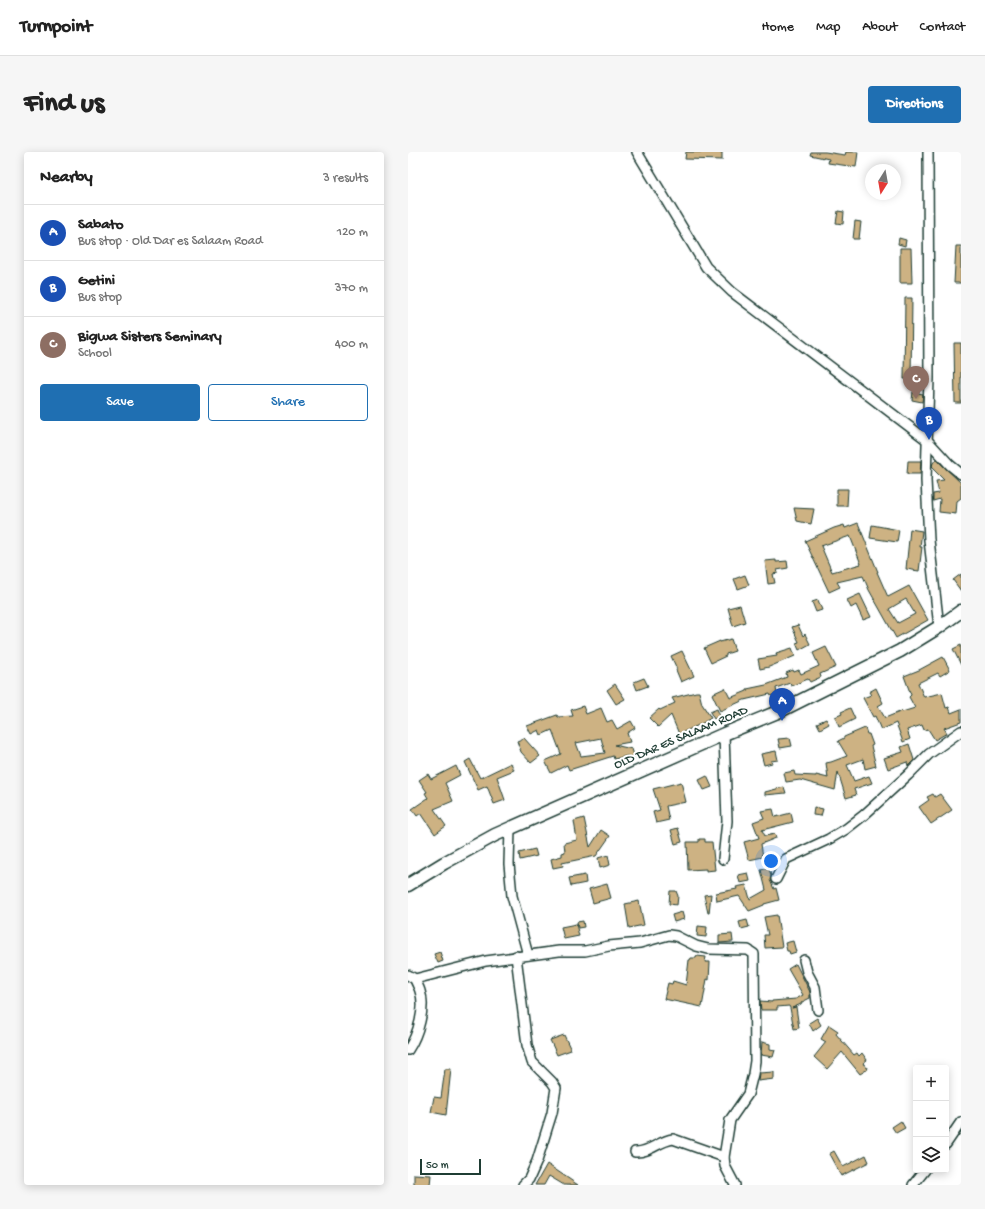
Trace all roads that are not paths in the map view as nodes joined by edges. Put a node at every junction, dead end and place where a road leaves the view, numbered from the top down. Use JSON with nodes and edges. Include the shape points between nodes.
{"nodes":[{"id":1,"x":637,"y":152,"type":"edge"},
{"id":2,"x":928,"y":152,"type":"edge"},
{"id":3,"x":927,"y":440,"type":"junction"},
{"id":4,"x":961,"y":474,"type":"edge"},
{"id":5,"x":961,"y":611,"type":"edge"},
{"id":6,"x":939,"y":627,"type":"junction"},
{"id":7,"x":961,"y":731,"type":"edge"},
{"id":8,"x":724,"y":734,"type":"junction"},
{"id":9,"x":510,"y":829,"type":"junction"},
{"id":10,"x":723,"y":859,"type":"dead end"},
{"id":11,"x":776,"y":879,"type":"dead end"},
{"id":12,"x":408,"y":884,"type":"edge"},
{"id":13,"x":528,"y":955,"type":"junction"},
{"id":14,"x":516,"y":956,"type":"junction"},
{"id":15,"x":804,"y":960,"type":"dead end"},
{"id":16,"x":411,"y":977,"type":"edge"},
{"id":17,"x":818,"y":1010,"type":"dead end"},
{"id":18,"x":408,"y":1050,"type":"edge"},
{"id":19,"x":961,"y":1122,"type":"edge"},
{"id":20,"x":949,"y":1140,"type":"edge"},
{"id":21,"x":635,"y":1152,"type":"dead end"},
{"id":22,"x":724,"y":1157,"type":"junction"},
{"id":23,"x":923,"y":1173,"type":"edge"},
{"id":24,"x":523,"y":1185,"type":"edge"},
{"id":25,"x":735,"y":1185,"type":"edge"},
{"id":26,"x":913,"y":1185,"type":"edge"}],
"edges":[{"from":1,"to":3,"type":"street","via":[[706,267],[732,292]]},
{"from":2,"to":3,"type":"street"},
{"from":3,"to":4,"type":"street"},
{"from":3,"to":6,"type":"street","via":[[929,540]]},
{"from":5,"to":6,"type":"street","name":"OLD DAR ES SALAAM ROAD"},
{"from":6,"to":8,"type":"street","name":"OLD DAR ES SALAAM ROAD","via":[[900,651],[780,712]]},
{"from":7,"to":11,"type":"street","via":[[929,754],[846,829],[786,860]]},
{"from":8,"to":9,"type":"street","name":"OLD DAR ES SALAAM ROAD"},
{"from":8,"to":10,"type":"street","via":[[727,821]]},
{"from":9,"to":12,"type":"street","name":"OLD DAR ES SALAAM ROAD"},
{"from":9,"to":13,"type":"street","via":[[509,864],[512,896]]},
{"from":13,"to":14,"type":"street"},
{"from":13,"to":22,"type":"street","via":[[585,951],[640,943],[669,935],[708,949],[748,950],[754,954],[753,1074],[748,1094],[730,1120]]},
{"from":14,"to":16,"type":"street"},
{"from":14,"to":24,"type":"street","via":[[527,1045],[532,1062],[556,1088],[552,1113],[537,1161]]},
{"from":15,"to":17,"type":"street","via":[[807,972],[816,987]]},
{"from":16,"to":18,"type":"street","via":[[420,992],[422,1002],[419,1024]]},
{"from":19,"to":20,"type":"street"},
{"from":21,"to":22,"type":"street","via":[[643,1152],[673,1139]]},
{"from":22,"to":25,"type":"street","via":[[725,1166]]},
{"from":23,"to":26,"type":"street"}]}
